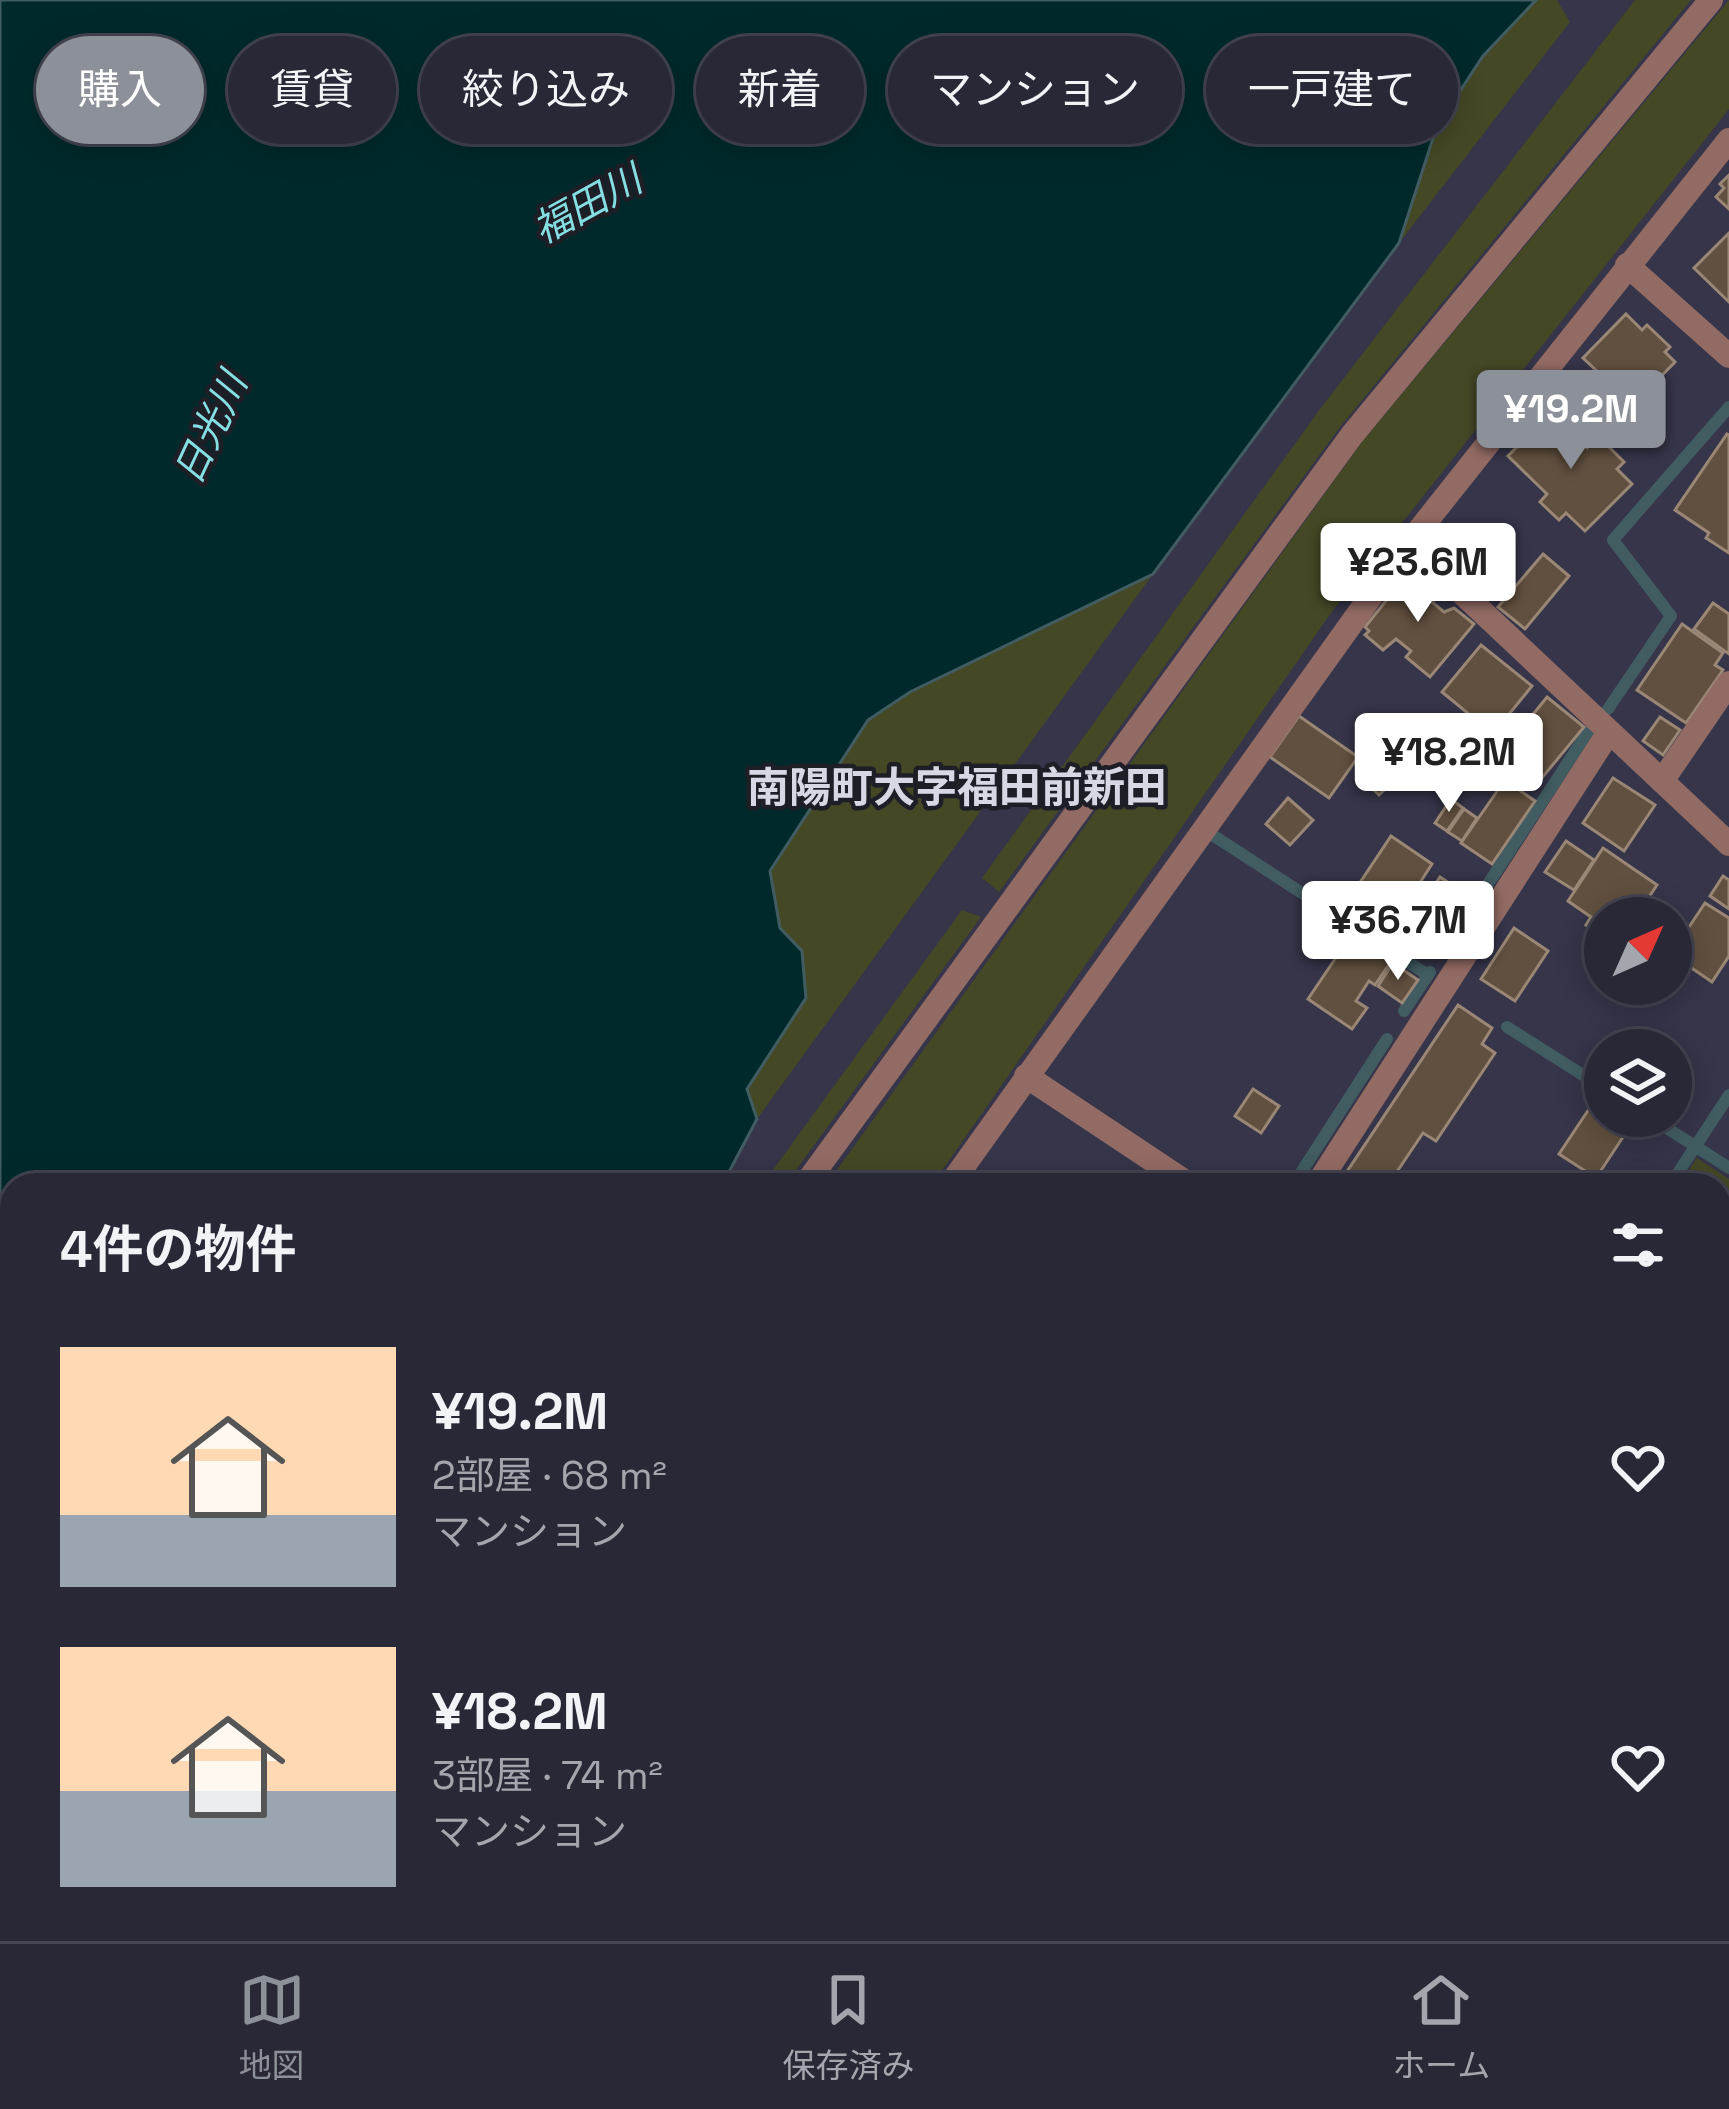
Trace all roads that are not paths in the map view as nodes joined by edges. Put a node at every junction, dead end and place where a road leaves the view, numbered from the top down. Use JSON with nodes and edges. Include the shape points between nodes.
{"nodes":[{"id":1,"x":1711,"y":0,"type":"edge"},
{"id":2,"x":1729,"y":140,"type":"edge"},
{"id":3,"x":1628,"y":266,"type":"junction"},
{"id":4,"x":1729,"y":356,"type":"edge"},
{"id":5,"x":1409,"y":543,"type":"junction"},
{"id":6,"x":1729,"y":683,"type":"edge"},
{"id":7,"x":1609,"y":732,"type":"junction"},
{"id":8,"x":1662,"y":781,"type":"junction"},
{"id":9,"x":1729,"y":844,"type":"edge"},
{"id":10,"x":1026,"y":1076,"type":"junction"},
{"id":11,"x":814,"y":1173,"type":"edge"},
{"id":12,"x":958,"y":1173,"type":"edge"},
{"id":13,"x":1172,"y":1173,"type":"edge"},
{"id":14,"x":1325,"y":1173,"type":"edge"}],
"edges":[{"from":1,"to":11,"type":"street","via":[[1352,435]]},
{"from":2,"to":3,"type":"street"},
{"from":3,"to":4,"type":"street"},
{"from":3,"to":5,"type":"street"},
{"from":5,"to":7,"type":"street"},
{"from":5,"to":10,"type":"street"},
{"from":6,"to":8,"type":"street"},
{"from":7,"to":8,"type":"street"},
{"from":7,"to":14,"type":"street"},
{"from":8,"to":9,"type":"street"},
{"from":10,"to":12,"type":"street"},
{"from":10,"to":13,"type":"street"}]}
